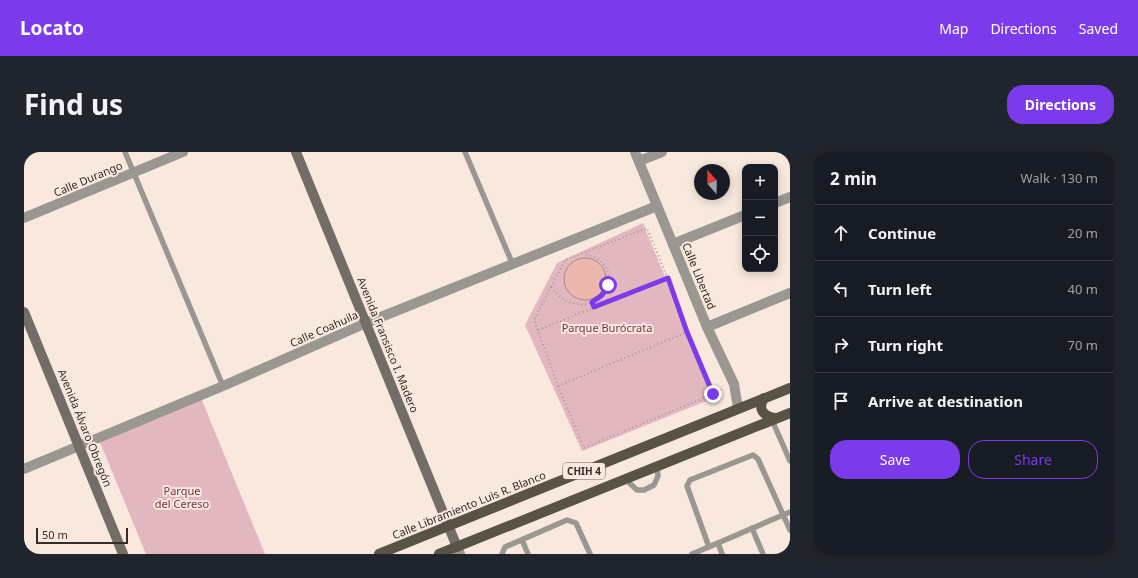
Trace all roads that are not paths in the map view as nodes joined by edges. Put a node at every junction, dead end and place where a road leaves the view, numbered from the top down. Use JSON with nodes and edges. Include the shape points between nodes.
{"nodes":[{"id":1,"x":125,"y":152,"type":"edge"},
{"id":2,"x":182,"y":152,"type":"edge"},
{"id":3,"x":296,"y":152,"type":"edge"},
{"id":4,"x":465,"y":152,"type":"edge"},
{"id":5,"x":662,"y":152,"type":"edge"},
{"id":6,"x":637,"y":156,"type":"edge"},
{"id":7,"x":133,"y":173,"type":"junction"},
{"id":8,"x":790,"y":198,"type":"edge"},
{"id":9,"x":778,"y":202,"type":"edge"},
{"id":10,"x":657,"y":206,"type":"junction"},
{"id":11,"x":742,"y":216,"type":"edge"},
{"id":12,"x":24,"y":218,"type":"edge"},
{"id":13,"x":673,"y":244,"type":"junction"},
{"id":14,"x":512,"y":265,"type":"junction"},
{"id":15,"x":790,"y":294,"type":"edge"},
{"id":16,"x":24,"y":312,"type":"edge"},
{"id":17,"x":366,"y":323,"type":"junction"},
{"id":18,"x":707,"y":328,"type":"junction"},
{"id":19,"x":223,"y":386,"type":"junction"},
{"id":20,"x":790,"y":388,"type":"edge"},
{"id":21,"x":764,"y":398,"type":"junction"},
{"id":22,"x":738,"y":408,"type":"junction"},
{"id":23,"x":790,"y":413,"type":"edge"},
{"id":24,"x":774,"y":419,"type":"junction"},
{"id":25,"x":80,"y":446,"type":"junction"},
{"id":26,"x":790,"y":461,"type":"edge"},
{"id":27,"x":657,"y":466,"type":"junction"},
{"id":28,"x":24,"y":469,"type":"edge"},
{"id":29,"x":624,"y":480,"type":"junction"},
{"id":30,"x":790,"y":512,"type":"edge"},
{"id":31,"x":783,"y":514,"type":"junction"},
{"id":32,"x":448,"y":525,"type":"junction"},
{"id":33,"x":752,"y":528,"type":"junction"},
{"id":34,"x":790,"y":530,"type":"edge"},
{"id":35,"x":522,"y":540,"type":"junction"},
{"id":36,"x":718,"y":543,"type":"junction"},
{"id":37,"x":709,"y":547,"type":"junction"},
{"id":38,"x":459,"y":550,"type":"edge"},
{"id":39,"x":123,"y":554,"type":"edge"},
{"id":40,"x":379,"y":554,"type":"edge"},
{"id":41,"x":439,"y":554,"type":"edge"},
{"id":42,"x":502,"y":554,"type":"edge"},
{"id":43,"x":528,"y":554,"type":"edge"},
{"id":44,"x":590,"y":554,"type":"edge"},
{"id":45,"x":692,"y":554,"type":"edge"},
{"id":46,"x":722,"y":554,"type":"edge"},
{"id":47,"x":764,"y":554,"type":"edge"}],
"edges":[{"from":1,"to":7,"type":"lane"},
{"from":2,"to":7,"type":"street","name":"Calle Durango"},
{"from":3,"to":17,"type":"main road","name":"Avenida Fransisco I. Madero"},
{"from":4,"to":14,"type":"lane"},
{"from":5,"to":6,"type":"street"},
{"from":6,"to":10,"type":"street","name":"Calle Libertad"},
{"from":7,"to":12,"type":"street","name":"Calle Durango"},
{"from":7,"to":19,"type":"lane"},
{"from":8,"to":9,"type":"street"},
{"from":10,"to":13,"type":"street","name":"Calle Libertad"},
{"from":10,"to":14,"type":"street","name":"Calle Coahuila"},
{"from":11,"to":13,"type":"street"},
{"from":13,"to":18,"type":"street","name":"Calle Libertad"},
{"from":14,"to":17,"type":"street","name":"Calle Coahuila"},
{"from":15,"to":18,"type":"street"},
{"from":16,"to":25,"type":"main road","name":"Avenida Álvaro Obregón"},
{"from":17,"to":19,"type":"street","name":"Calle Coahuila"},
{"from":17,"to":32,"type":"main road","name":"Avenida Fransisco I. Madero"},
{"from":18,"to":22,"type":"street","name":"Calle Libertad","via":[[734,384]]},
{"from":19,"to":25,"type":"street","name":"Calle Coahuila"},
{"from":20,"to":21,"type":"main road","name":"Calle Libramiento Luis R. Blanco","number":"CHIH 4"},
{"from":21,"to":22,"type":"main road","name":"Calle Libramiento Luis R. Blanco","number":"CHIH 4"},
{"from":21,"to":24,"type":"main road","via":[[761,403],[762,411]]},
{"from":22,"to":32,"type":"main road","name":"Calle Libramiento Luis R. Blanco","number":"CHIH 4"},
{"from":23,"to":24,"type":"main road","number":"CHIH 4"},
{"from":24,"to":26,"type":"lane"},
{"from":24,"to":27,"type":"main road","number":"CHIH 4"},
{"from":25,"to":28,"type":"street","name":"Calle Coahuila"},
{"from":25,"to":39,"type":"main road","name":"Avenida Álvaro Obregón"},
{"from":27,"to":29,"type":"main road","number":"CHIH 4"},
{"from":27,"to":29,"type":"lane","via":[[658,476],[654,485],[644,490],[637,490]]},
{"from":29,"to":38,"type":"main road","number":"CHIH 4"},
{"from":30,"to":31,"type":"lane"},
{"from":31,"to":33,"type":"lane"},
{"from":31,"to":34,"type":"lane"},
{"from":31,"to":37,"type":"lane","via":[[758,459],[753,455],[690,480],[687,486]]},
{"from":32,"to":38,"type":"main road","name":"Avenida Fransisco I. Madero"},
{"from":32,"to":40,"type":"main road","name":"Calle Libramiento Luis R. Blanco","number":"CHIH 4"},
{"from":33,"to":36,"type":"lane"},
{"from":33,"to":47,"type":"lane"},
{"from":35,"to":42,"type":"lane","via":[[505,548]]},
{"from":35,"to":43,"type":"lane"},
{"from":35,"to":44,"type":"lane","via":[[567,520],[576,523]]},
{"from":36,"to":37,"type":"lane"},
{"from":36,"to":46,"type":"lane"},
{"from":37,"to":45,"type":"lane"},
{"from":38,"to":41,"type":"main road","number":"CHIH 4"}]}
